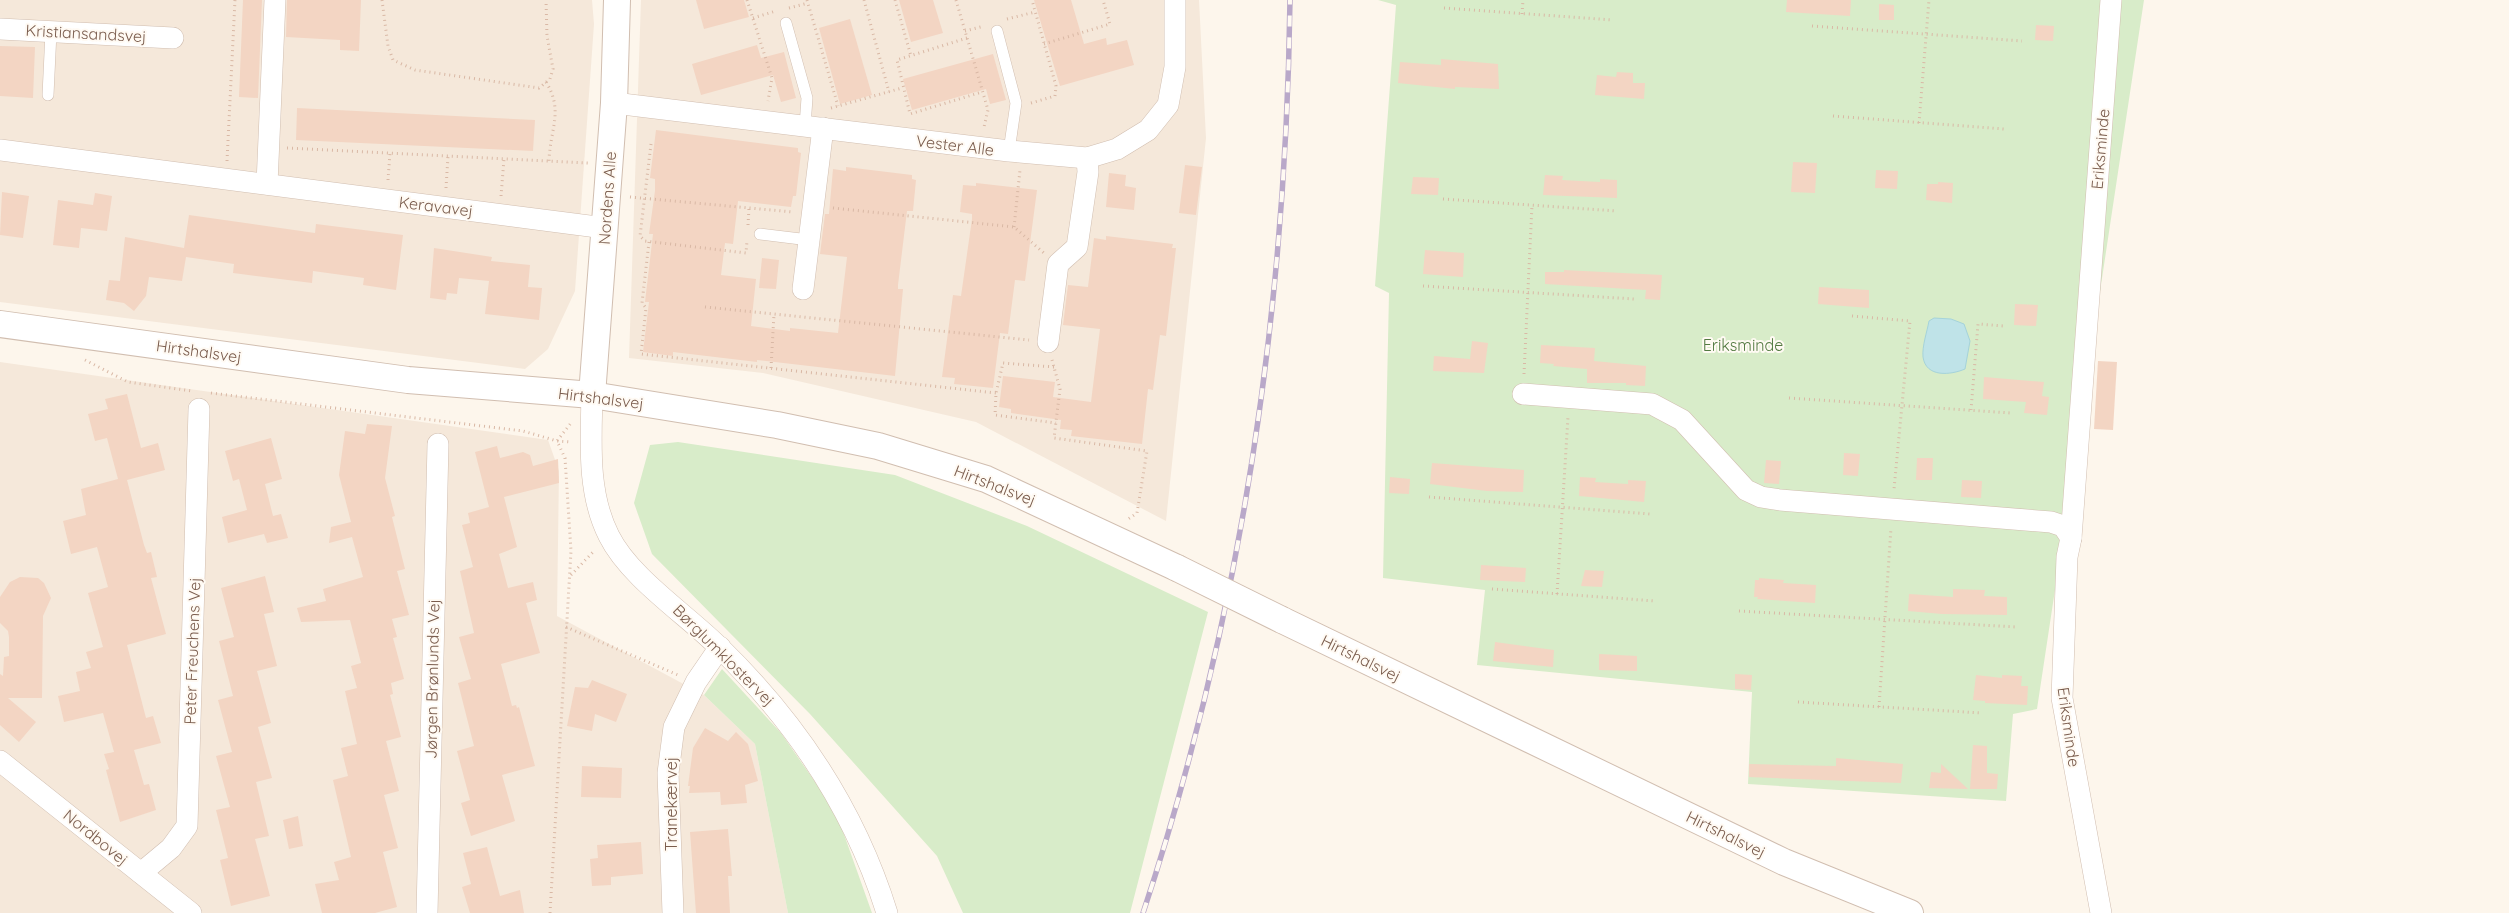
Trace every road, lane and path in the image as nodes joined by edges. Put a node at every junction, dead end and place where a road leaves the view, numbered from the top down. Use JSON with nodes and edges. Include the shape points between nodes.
{"nodes":[{"id":1,"x":235,"y":0,"type":"edge"},
{"id":2,"x":275,"y":0,"type":"edge"},
{"id":3,"x":382,"y":0,"type":"edge"},
{"id":4,"x":546,"y":0,"type":"edge"},
{"id":5,"x":618,"y":0,"type":"edge"},
{"id":6,"x":747,"y":0,"type":"edge"},
{"id":7,"x":807,"y":0,"type":"edge"},
{"id":8,"x":864,"y":0,"type":"edge"},
{"id":9,"x":895,"y":0,"type":"edge"},
{"id":10,"x":956,"y":0,"type":"edge"},
{"id":11,"x":1032,"y":0,"type":"edge"},
{"id":12,"x":1103,"y":0,"type":"edge"},
{"id":13,"x":1175,"y":0,"type":"edge"},
{"id":14,"x":1522,"y":0,"type":"edge"},
{"id":15,"x":1929,"y":0,"type":"edge"},
{"id":16,"x":2111,"y":0,"type":"edge"},
{"id":17,"x":1444,"y":8,"type":"dead end"},
{"id":18,"x":1522,"y":14,"type":"junction"},
{"id":19,"x":1613,"y":20,"type":"dead end"},
{"id":20,"x":786,"y":23,"type":"dead end"},
{"id":21,"x":1812,"y":26,"type":"dead end"},
{"id":22,"x":0,"y":29,"type":"edge"},
{"id":23,"x":997,"y":31,"type":"dead end"},
{"id":24,"x":51,"y":32,"type":"junction"},
{"id":25,"x":1926,"y":34,"type":"junction"},
{"id":26,"x":172,"y":38,"type":"dead end"},
{"id":27,"x":967,"y":38,"type":"junction"},
{"id":28,"x":2022,"y":41,"type":"dead end"},
{"id":29,"x":1044,"y":44,"type":"junction"},
{"id":30,"x":911,"y":56,"type":"junction"},
{"id":31,"x":546,"y":82,"type":"junction"},
{"id":32,"x":902,"y":88,"type":"junction"},
{"id":33,"x":889,"y":92,"type":"junction"},
{"id":34,"x":982,"y":92,"type":"junction"},
{"id":35,"x":48,"y":95,"type":"dead end"},
{"id":36,"x":614,"y":103,"type":"junction"},
{"id":37,"x":838,"y":106,"type":"junction"},
{"id":38,"x":1016,"y":107,"type":"junction"},
{"id":39,"x":1833,"y":116,"type":"dead end"},
{"id":40,"x":764,"y":121,"type":"junction"},
{"id":41,"x":811,"y":123,"type":"junction"},
{"id":42,"x":1919,"y":123,"type":"junction"},
{"id":43,"x":2004,"y":129,"type":"dead end"},
{"id":44,"x":651,"y":144,"type":"dead end"},
{"id":45,"x":269,"y":147,"type":"junction"},
{"id":46,"x":980,"y":148,"type":"junction"},
{"id":47,"x":0,"y":150,"type":"edge"},
{"id":48,"x":1016,"y":152,"type":"junction"},
{"id":49,"x":390,"y":153,"type":"junction"},
{"id":50,"x":448,"y":156,"type":"junction"},
{"id":51,"x":1087,"y":158,"type":"junction"},
{"id":52,"x":504,"y":159,"type":"junction"},
{"id":53,"x":549,"y":161,"type":"junction"},
{"id":54,"x":610,"y":164,"type":"junction"},
{"id":55,"x":227,"y":179,"type":"junction"},
{"id":56,"x":267,"y":184,"type":"junction"},
{"id":57,"x":608,"y":195,"type":"junction"},
{"id":58,"x":643,"y":198,"type":"junction"},
{"id":59,"x":1443,"y":199,"type":"dead end"},
{"id":60,"x":387,"y":200,"type":"junction"},
{"id":61,"x":1532,"y":205,"type":"junction"},
{"id":62,"x":813,"y":206,"type":"junction"},
{"id":63,"x":444,"y":207,"type":"junction"},
{"id":64,"x":749,"y":208,"type":"junction"},
{"id":65,"x":1617,"y":211,"type":"dead end"},
{"id":66,"x":500,"y":214,"type":"junction"},
{"id":67,"x":1014,"y":227,"type":"junction"},
{"id":68,"x":605,"y":228,"type":"junction"},
{"id":69,"x":760,"y":234,"type":"dead end"},
{"id":70,"x":809,"y":240,"type":"junction"},
{"id":71,"x":649,"y":242,"type":"junction"},
{"id":72,"x":1058,"y":264,"type":"junction"},
{"id":73,"x":1423,"y":286,"type":"dead end"},
{"id":74,"x":803,"y":290,"type":"dead end"},
{"id":75,"x":1528,"y":292,"type":"junction"},
{"id":76,"x":1634,"y":299,"type":"dead end"},
{"id":77,"x":704,"y":307,"type":"dead end"},
{"id":78,"x":774,"y":314,"type":"junction"},
{"id":79,"x":1852,"y":316,"type":"dead end"},
{"id":80,"x":0,"y":324,"type":"edge"},
{"id":81,"x":2004,"y":326,"type":"dead end"},
{"id":82,"x":1048,"y":342,"type":"junction"},
{"id":83,"x":76,"y":356,"type":"dead end"},
{"id":84,"x":1054,"y":367,"type":"junction"},
{"id":85,"x":771,"y":368,"type":"junction"},
{"id":86,"x":996,"y":393,"type":"junction"},
{"id":87,"x":1523,"y":394,"type":"joint"},
{"id":88,"x":592,"y":395,"type":"junction"},
{"id":89,"x":199,"y":397,"type":"junction"},
{"id":90,"x":1569,"y":398,"type":"junction"},
{"id":91,"x":1789,"y":398,"type":"dead end"},
{"id":92,"x":1902,"y":406,"type":"junction"},
{"id":93,"x":1971,"y":410,"type":"junction"},
{"id":94,"x":2011,"y":413,"type":"dead end"},
{"id":95,"x":1056,"y":423,"type":"junction"},
{"id":96,"x":557,"y":441,"type":"junction"},
{"id":97,"x":592,"y":442,"type":"junction"},
{"id":98,"x":438,"y":444,"type":"dead end"},
{"id":99,"x":1429,"y":497,"type":"dead end"},
{"id":100,"x":1562,"y":507,"type":"junction"},
{"id":101,"x":1892,"y":509,"type":"junction"},
{"id":102,"x":1650,"y":514,"type":"dead end"},
{"id":103,"x":1105,"y":533,"type":"junction"},
{"id":104,"x":609,"y":536,"type":"junction"},
{"id":105,"x":2070,"y":538,"type":"junction"},
{"id":106,"x":570,"y":576,"type":"junction"},
{"id":107,"x":1492,"y":589,"type":"dead end"},
{"id":108,"x":1557,"y":594,"type":"junction"},
{"id":109,"x":1655,"y":601,"type":"dead end"},
{"id":110,"x":1739,"y":611,"type":"dead end"},
{"id":111,"x":1886,"y":619,"type":"junction"},
{"id":112,"x":566,"y":627,"type":"junction"},
{"id":113,"x":2016,"y":627,"type":"dead end"},
{"id":114,"x":720,"y":647,"type":"junction"},
{"id":115,"x":696,"y":682,"type":"junction"},
{"id":116,"x":1798,"y":702,"type":"dead end"},
{"id":117,"x":1879,"y":707,"type":"junction"},
{"id":118,"x":1982,"y":713,"type":"dead end"},
{"id":119,"x":0,"y":761,"type":"edge"},
{"id":120,"x":141,"y":873,"type":"junction"},
{"id":121,"x":191,"y":913,"type":"edge"},
{"id":122,"x":427,"y":913,"type":"edge"},
{"id":123,"x":550,"y":913,"type":"edge"},
{"id":124,"x":673,"y":913,"type":"edge"},
{"id":125,"x":887,"y":913,"type":"edge"},
{"id":126,"x":1910,"y":913,"type":"edge"},
{"id":127,"x":2101,"y":913,"type":"edge"}],
"edges":[{"from":1,"to":55,"type":"path"},
{"from":2,"to":45,"type":"street"},
{"from":3,"to":31,"type":"path","via":[[393,60],[415,70],[539,88]]},
{"from":4,"to":31,"type":"path","via":[[546,36],[553,69]]},
{"from":5,"to":36,"type":"street","name":"Nordens Alle"},
{"from":6,"to":40,"type":"path","via":[[772,78]]},
{"from":7,"to":37,"type":"path"},
{"from":8,"to":33,"type":"path"},
{"from":9,"to":30,"type":"path"},
{"from":10,"to":27,"type":"path"},
{"from":11,"to":29,"type":"path"},
{"from":12,"to":29,"type":"path","via":[[1110,24]]},
{"from":13,"to":51,"type":"street","name":"Vester Alle","via":[[1175,67],[1168,105],[1148,130],[1118,149]]},
{"from":14,"to":18,"type":"path"},
{"from":15,"to":25,"type":"path"},
{"from":16,"to":105,"type":"street","name":"Eriksminde"},
{"from":17,"to":18,"type":"path"},
{"from":18,"to":19,"type":"path"},
{"from":20,"to":41,"type":"lane"},
{"from":21,"to":25,"type":"path"},
{"from":22,"to":24,"type":"street","name":"Kristiansandsvej"},
{"from":23,"to":38,"type":"lane"},
{"from":24,"to":26,"type":"street","name":"Kristiansandsvej"},
{"from":24,"to":35,"type":"lane"},
{"from":25,"to":28,"type":"path"},
{"from":25,"to":42,"type":"path"},
{"from":27,"to":30,"type":"path"},
{"from":27,"to":34,"type":"path"},
{"from":29,"to":38,"type":"path","via":[[1056,86],[1054,96]]},
{"from":30,"to":32,"type":"path","via":[[897,60]]},
{"from":31,"to":53,"type":"path","via":[[554,95],[557,109]]},
{"from":32,"to":33,"type":"path"},
{"from":32,"to":34,"type":"path","via":[[910,114]]},
{"from":33,"to":37,"type":"path"},
{"from":34,"to":46,"type":"path","via":[[988,110]]},
{"from":36,"to":40,"type":"street","name":"Vester Alle"},
{"from":36,"to":54,"type":"street","name":"Nordens Alle"},
{"from":37,"to":41,"type":"path"},
{"from":38,"to":48,"type":"lane"},
{"from":39,"to":42,"type":"path"},
{"from":40,"to":41,"type":"street","name":"Vester Alle"},
{"from":41,"to":46,"type":"street","name":"Vester Alle"},
{"from":41,"to":62,"type":"street"},
{"from":42,"to":43,"type":"path"},
{"from":44,"to":58,"type":"path"},
{"from":45,"to":49,"type":"path"},
{"from":45,"to":56,"type":"street"},
{"from":46,"to":48,"type":"street","name":"Vester Alle"},
{"from":47,"to":55,"type":"street","name":"Keravavej"},
{"from":48,"to":51,"type":"street","name":"Vester Alle"},
{"from":48,"to":67,"type":"path"},
{"from":49,"to":50,"type":"path"},
{"from":49,"to":60,"type":"path"},
{"from":50,"to":52,"type":"path"},
{"from":50,"to":63,"type":"path"},
{"from":51,"to":72,"type":"street","via":[[1078,247]]},
{"from":52,"to":53,"type":"path"},
{"from":52,"to":66,"type":"path"},
{"from":53,"to":54,"type":"path"},
{"from":54,"to":57,"type":"street","name":"Nordens Alle"},
{"from":55,"to":56,"type":"street","name":"Keravavej"},
{"from":56,"to":60,"type":"street","name":"Keravavej"},
{"from":57,"to":58,"type":"path"},
{"from":57,"to":68,"type":"street","name":"Nordens Alle"},
{"from":58,"to":64,"type":"path"},
{"from":58,"to":71,"type":"path","via":[[640,236]]},
{"from":59,"to":61,"type":"path"},
{"from":60,"to":63,"type":"street","name":"Keravavej"},
{"from":61,"to":65,"type":"path"},
{"from":61,"to":75,"type":"path"},
{"from":62,"to":64,"type":"path","via":[[808,205],[801,213]]},
{"from":62,"to":67,"type":"path"},
{"from":62,"to":70,"type":"street"},
{"from":63,"to":66,"type":"street","name":"Keravavej"},
{"from":64,"to":71,"type":"path","via":[[746,253]]},
{"from":66,"to":68,"type":"street","name":"Keravavej"},
{"from":67,"to":72,"type":"path"},
{"from":68,"to":88,"type":"street","name":"Nordens Alle"},
{"from":69,"to":70,"type":"lane"},
{"from":70,"to":74,"type":"street"},
{"from":71,"to":85,"type":"path","via":[[642,303],[646,308],[642,354]]},
{"from":72,"to":82,"type":"street"},
{"from":73,"to":75,"type":"path"},
{"from":75,"to":76,"type":"path"},
{"from":75,"to":87,"type":"path"},
{"from":77,"to":78,"type":"path"},
{"from":78,"to":82,"type":"path"},
{"from":78,"to":85,"type":"path"},
{"from":79,"to":92,"type":"path","via":[[1910,321]]},
{"from":80,"to":88,"type":"street","name":"Hirtshalsvej","via":[[408,380]]},
{"from":81,"to":93,"type":"path","via":[[1978,324]]},
{"from":82,"to":84,"type":"path"},
{"from":83,"to":89,"type":"path","via":[[128,382]]},
{"from":84,"to":86,"type":"path","via":[[1003,363]]},
{"from":84,"to":95,"type":"path","via":[[1060,389]]},
{"from":85,"to":86,"type":"path"},
{"from":86,"to":95,"type":"path","via":[[995,415]]},
{"from":87,"to":90,"type":"street"},
{"from":88,"to":97,"type":"street","name":"Børglumklostervej"},
{"from":88,"to":103,"type":"street","name":"Hirtshalsvej","via":[[777,425],[878,446],[986,479]]},
{"from":89,"to":96,"type":"path","via":[[523,431]]},
{"from":89,"to":120,"type":"street","name":"Peter Freuchens Vej","via":[[187,826],[171,848]]},
{"from":90,"to":100,"type":"path"},
{"from":90,"to":101,"type":"street","via":[[1652,404],[1666,410],[1682,420],[1746,490],[1761,497]]},
{"from":91,"to":92,"type":"path"},
{"from":92,"to":93,"type":"path"},
{"from":92,"to":101,"type":"path"},
{"from":93,"to":94,"type":"path"},
{"from":95,"to":103,"type":"path","via":[[1054,438],[1147,451],[1137,514]]},
{"from":96,"to":97,"type":"path"},
{"from":96,"to":106,"type":"path","via":[[565,458]]},
{"from":97,"to":104,"type":"street","name":"Børglumklostervej","via":[[592,470],[598,507]]},
{"from":98,"to":122,"type":"street","name":"Jørgen Brønlunds Vej"},
{"from":99,"to":100,"type":"path"},
{"from":100,"to":102,"type":"path"},
{"from":100,"to":108,"type":"path"},
{"from":101,"to":105,"type":"street","via":[[2051,522],[2063,526]]},
{"from":101,"to":111,"type":"path"},
{"from":103,"to":126,"type":"street","name":"Hirtshalsvej","bridge":true,"via":[[1784,862]]},
{"from":104,"to":106,"type":"path"},
{"from":104,"to":114,"type":"street","name":"Børglumklostervej","via":[[627,563]]},
{"from":105,"to":127,"type":"street","name":"Eriksminde","via":[[2062,698]]},
{"from":106,"to":112,"type":"path"},
{"from":107,"to":108,"type":"path"},
{"from":108,"to":109,"type":"path"},
{"from":110,"to":111,"type":"path"},
{"from":111,"to":113,"type":"path"},
{"from":111,"to":117,"type":"path"},
{"from":112,"to":115,"type":"path"},
{"from":112,"to":123,"type":"path"},
{"from":114,"to":115,"type":"street","name":"Tranekærvej"},
{"from":114,"to":125,"type":"street","name":"Børglumklostervej","via":[[772,702],[825,774],[864,849]]},
{"from":115,"to":124,"type":"street","name":"Tranekærvej","via":[[674,727],[668,773]]},
{"from":116,"to":117,"type":"path"},
{"from":117,"to":118,"type":"path"},
{"from":119,"to":120,"type":"street","name":"Nordbovej"},
{"from":120,"to":121,"type":"street","name":"Nordbovej"}]}
